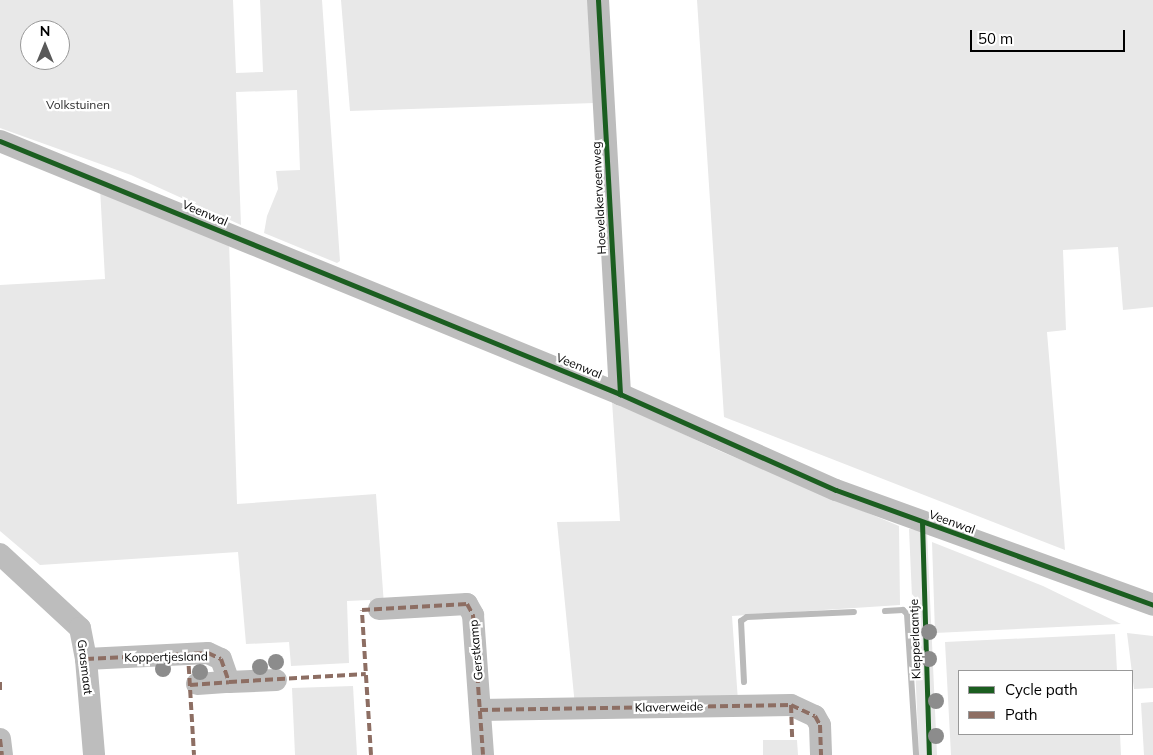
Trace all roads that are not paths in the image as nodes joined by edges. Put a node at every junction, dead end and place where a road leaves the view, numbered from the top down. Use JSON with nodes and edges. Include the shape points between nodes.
{"nodes":[{"id":1,"x":598,"y":0,"type":"edge"},
{"id":2,"x":0,"y":141,"type":"edge"},
{"id":3,"x":620,"y":394,"type":"junction"},
{"id":4,"x":0,"y":554,"type":"edge"},
{"id":5,"x":1153,"y":604,"type":"edge"},
{"id":6,"x":379,"y":609,"type":"dead end"},
{"id":7,"x":86,"y":660,"type":"junction"},
{"id":8,"x":276,"y":680,"type":"dead end"},
{"id":9,"x":229,"y":682,"type":"junction"},
{"id":10,"x":197,"y":684,"type":"dead end"},
{"id":11,"x":480,"y":710,"type":"junction"},
{"id":12,"x":0,"y":739,"type":"edge"},
{"id":13,"x":2,"y":755,"type":"edge"},
{"id":14,"x":94,"y":755,"type":"edge"},
{"id":15,"x":484,"y":755,"type":"edge"},
{"id":16,"x":821,"y":755,"type":"edge"}],
"edges":[{"from":1,"to":3,"type":"street","name":"Hoevelakerveenweg"},
{"from":2,"to":3,"type":"street","name":"Veenwal"},
{"from":3,"to":5,"type":"street","name":"Veenwal","via":[[836,490]]},
{"from":4,"to":7,"type":"street","name":"Grasmaat","via":[[80,628]]},
{"from":6,"to":11,"type":"street","name":"Gerstkamp","via":[[467,604],[473,614]]},
{"from":7,"to":9,"type":"street","name":"Koppertjesland","via":[[208,653],[221,659]]},
{"from":7,"to":14,"type":"street","name":"Grasmaat"},
{"from":8,"to":9,"type":"street"},
{"from":9,"to":10,"type":"street"},
{"from":11,"to":15,"type":"street","name":"Gerstkamp"},
{"from":11,"to":16,"type":"street","name":"Klaverweide","via":[[791,705],[815,716],[820,725]]},
{"from":12,"to":13,"type":"street"}]}
